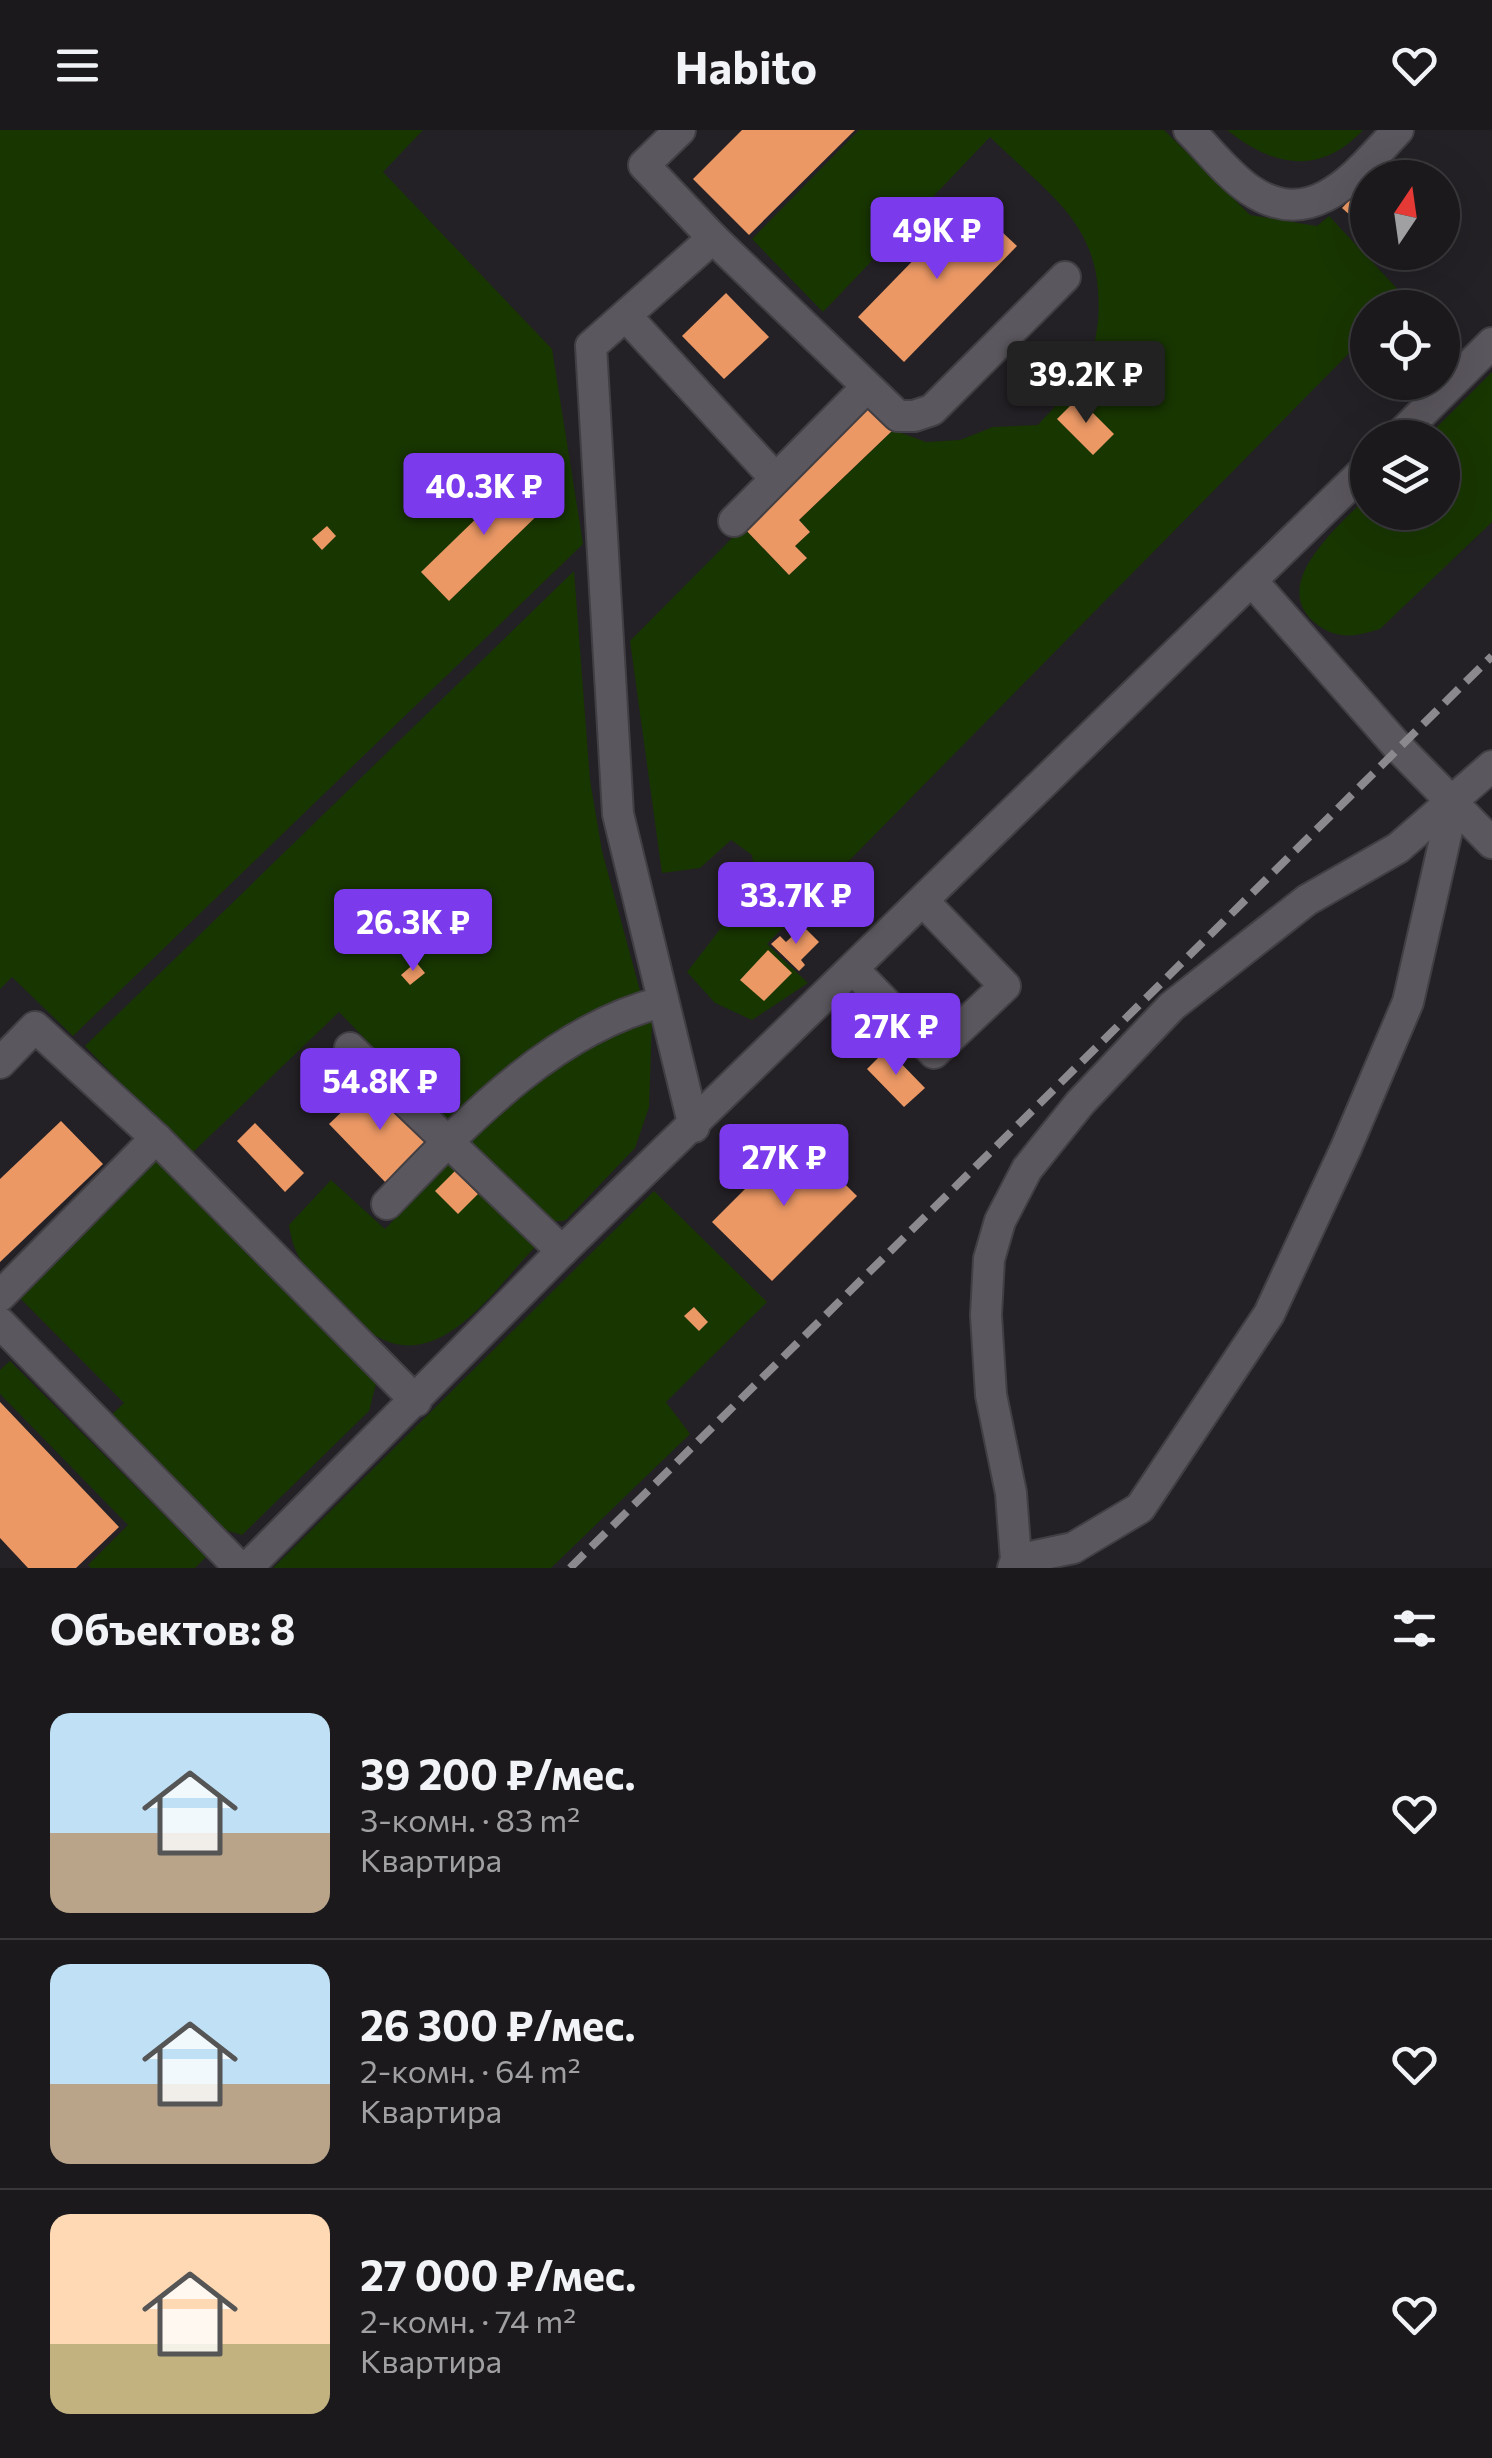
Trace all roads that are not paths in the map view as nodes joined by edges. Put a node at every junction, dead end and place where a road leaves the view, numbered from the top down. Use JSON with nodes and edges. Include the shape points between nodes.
{"nodes":[{"id":1,"x":680,"y":130,"type":"edge"},
{"id":2,"x":1189,"y":130,"type":"edge"},
{"id":3,"x":1398,"y":130,"type":"edge"},
{"id":4,"x":713,"y":238,"type":"junction"},
{"id":5,"x":1065,"y":276,"type":"dead end"},
{"id":6,"x":626,"y":316,"type":"junction"},
{"id":7,"x":1492,"y":344,"type":"edge"},
{"id":8,"x":867,"y":387,"type":"junction"},
{"id":9,"x":1415,"y":420,"type":"edge"},
{"id":10,"x":774,"y":478,"type":"junction"},
{"id":11,"x":1350,"y":485,"type":"edge"},
{"id":12,"x":734,"y":520,"type":"dead end"},
{"id":13,"x":1252,"y":581,"type":"junction"},
{"id":14,"x":1492,"y":766,"type":"edge"},
{"id":15,"x":1453,"y":804,"type":"junction"},
{"id":16,"x":1492,"y":843,"type":"edge"},
{"id":17,"x":923,"y":901,"type":"junction"},
{"id":18,"x":853,"y":969,"type":"junction"},
{"id":19,"x":662,"y":1002,"type":"junction"},
{"id":20,"x":350,"y":1048,"type":"dead end"},
{"id":21,"x":0,"y":1063,"type":"edge"},
{"id":22,"x":694,"y":1127,"type":"junction"},
{"id":23,"x":156,"y":1138,"type":"junction"},
{"id":24,"x":450,"y":1140,"type":"junction"},
{"id":25,"x":387,"y":1204,"type":"dead end"},
{"id":26,"x":562,"y":1251,"type":"junction"},
{"id":27,"x":0,"y":1296,"type":"edge"},
{"id":28,"x":3,"y":1334,"type":"edge"},
{"id":29,"x":416,"y":1401,"type":"junction"},
{"id":30,"x":1015,"y":1564,"type":"edge"},
{"id":31,"x":244,"y":1568,"type":"edge"}],
"edges":[{"from":1,"to":4,"type":"street","via":[[644,165]]},
{"from":2,"to":3,"type":"street","via":[[1250,190],[1294,204],[1317,202],[1345,184]]},
{"from":4,"to":6,"type":"street"},
{"from":4,"to":8,"type":"street"},
{"from":5,"to":8,"type":"street","via":[[932,410],[898,416]]},
{"from":6,"to":10,"type":"street"},
{"from":6,"to":19,"type":"street","via":[[591,346],[618,814]]},
{"from":7,"to":9,"type":"street"},
{"from":8,"to":10,"type":"street"},
{"from":10,"to":12,"type":"street"},
{"from":11,"to":13,"type":"street"},
{"from":13,"to":15,"type":"street"},
{"from":13,"to":17,"type":"street"},
{"from":14,"to":15,"type":"street"},
{"from":15,"to":16,"type":"street"},
{"from":15,"to":30,"type":"street","via":[[1408,1002],[1269,1314],[1140,1508],[1073,1548]]},
{"from":15,"to":30,"type":"street","via":[[1398,848],[1307,900],[1172,1006],[1027,1169],[988,1258],[986,1314],[991,1395],[1012,1493]]},
{"from":17,"to":18,"type":"street"},
{"from":17,"to":18,"type":"street","via":[[1005,986],[934,1054]]},
{"from":18,"to":22,"type":"street"},
{"from":19,"to":22,"type":"street"},
{"from":19,"to":24,"type":"street","via":[[571,1041]]},
{"from":20,"to":24,"type":"street"},
{"from":21,"to":23,"type":"street","via":[[35,1027]]},
{"from":22,"to":26,"type":"street"},
{"from":23,"to":27,"type":"street"},
{"from":23,"to":29,"type":"street"},
{"from":24,"to":25,"type":"street"},
{"from":24,"to":26,"type":"street"},
{"from":26,"to":29,"type":"street"},
{"from":28,"to":31,"type":"street"},
{"from":29,"to":31,"type":"street"}]}
